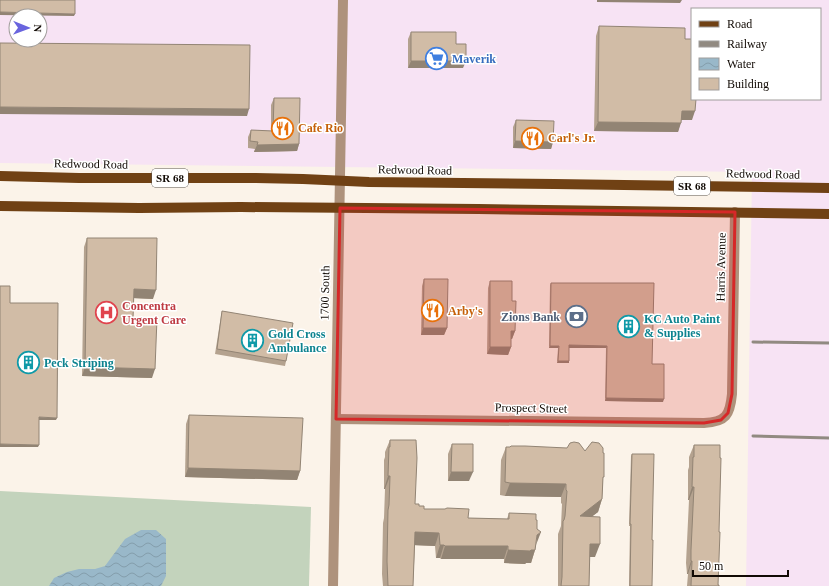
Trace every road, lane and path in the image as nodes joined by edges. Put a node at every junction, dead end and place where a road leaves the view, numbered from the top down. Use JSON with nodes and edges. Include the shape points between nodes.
{"nodes":[{"id":1,"x":343,"y":0,"type":"edge"},
{"id":2,"x":0,"y":176,"type":"edge"},
{"id":3,"x":340,"y":181,"type":"junction"},
{"id":4,"x":829,"y":188,"type":"edge"},
{"id":5,"x":0,"y":206,"type":"edge"},
{"id":6,"x":340,"y":208,"type":"junction"},
{"id":7,"x":735,"y":212,"type":"junction"},
{"id":8,"x":829,"y":214,"type":"edge"},
{"id":9,"x":725,"y":417,"type":"joint"},
{"id":10,"x":336,"y":419,"type":"junction"},
{"id":11,"x":333,"y":586,"type":"edge"}],
"edges":[{"from":1,"to":3,"type":"street","name":"1700 South"},
{"from":2,"to":3,"type":"main road","name":"Redwood Road","number":"SR 68"},
{"from":3,"to":4,"type":"main road","name":"Redwood Road","number":"SR 68"},
{"from":3,"to":6,"type":"street","name":"1700 South"},
{"from":5,"to":6,"type":"main road","number":"SR 68"},
{"from":6,"to":7,"type":"main road","number":"SR 68"},
{"from":6,"to":10,"type":"street","name":"1700 South"},
{"from":7,"to":8,"type":"main road","number":"SR 68"},
{"from":7,"to":9,"type":"street","name":"Harris Avenue","via":[[732,394],[730,408]]},
{"from":9,"to":10,"type":"street","name":"Prospect Street","via":[[716,422],[704,423]]},
{"from":10,"to":11,"type":"street","name":"1700 South"}]}
